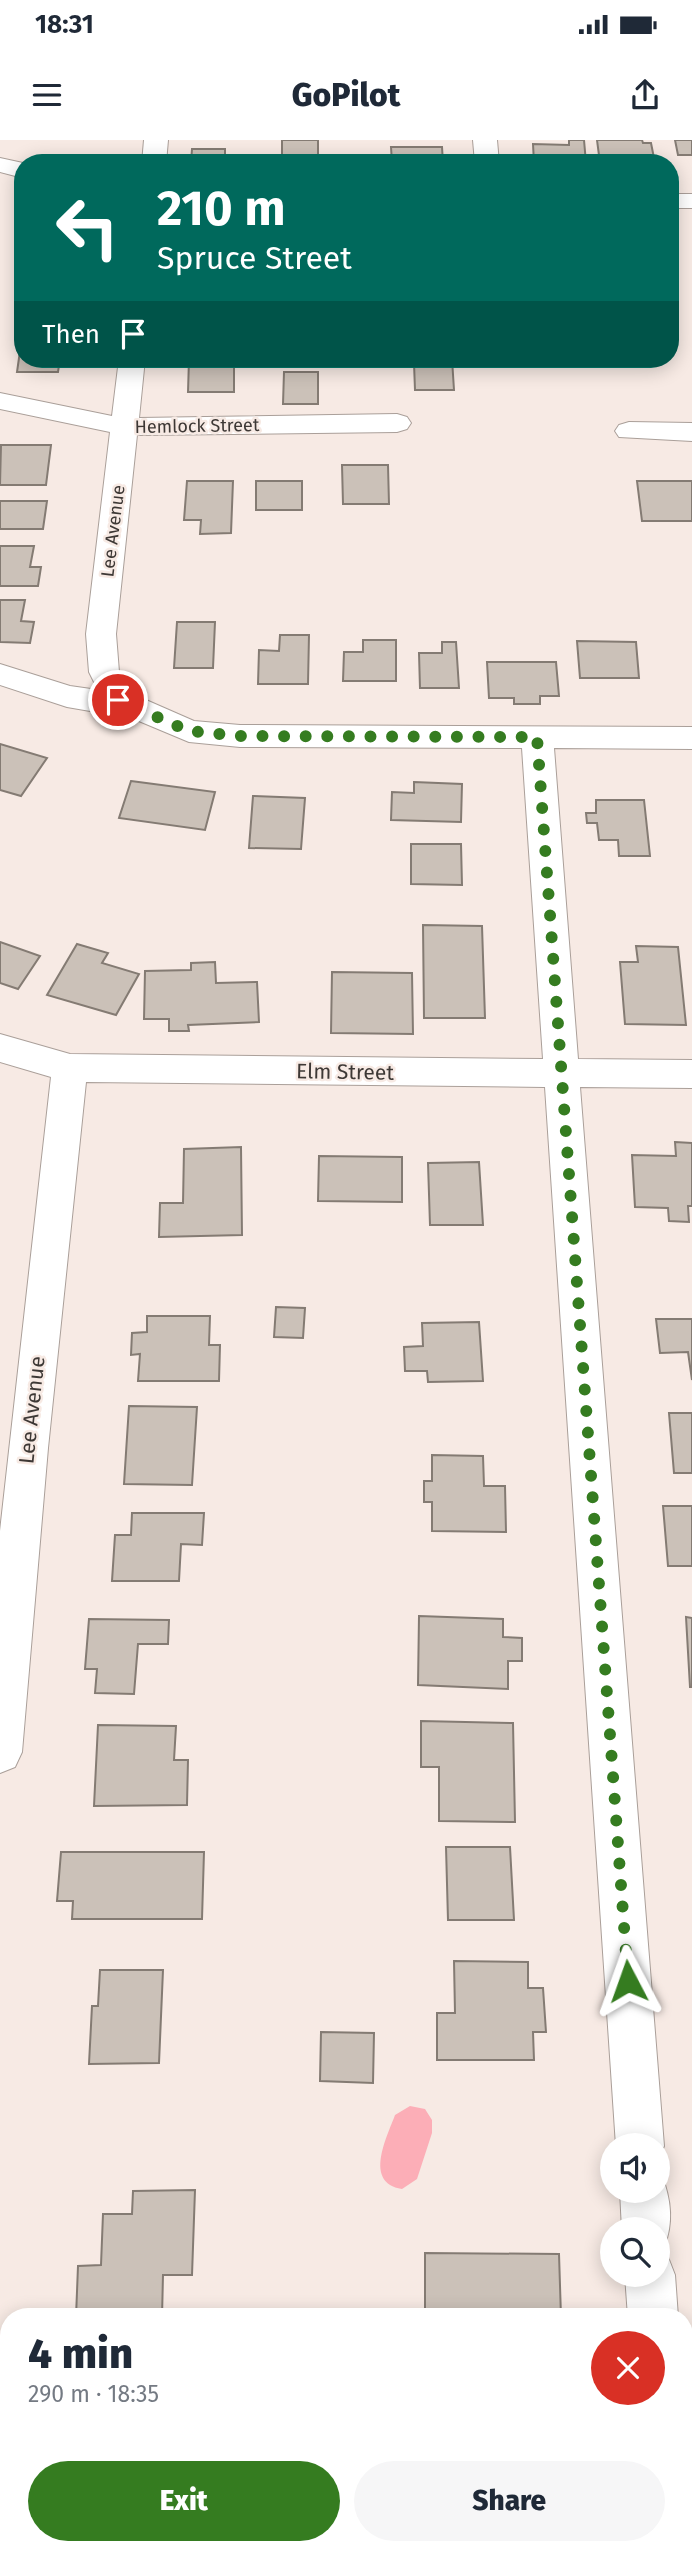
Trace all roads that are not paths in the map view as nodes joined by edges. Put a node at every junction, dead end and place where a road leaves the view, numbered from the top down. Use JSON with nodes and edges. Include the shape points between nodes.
{"nodes":[{"id":1,"x":131,"y":368,"type":"edge"},
{"id":2,"x":0,"y":401,"type":"edge"},
{"id":3,"x":397,"y":423,"type":"dead end"},
{"id":4,"x":125,"y":427,"type":"junction"},
{"id":5,"x":629,"y":432,"type":"dead end"},
{"id":6,"x":692,"y":432,"type":"edge"},
{"id":7,"x":0,"y":674,"type":"edge"},
{"id":8,"x":118,"y":700,"type":"junction"},
{"id":9,"x":537,"y":737,"type":"junction"},
{"id":10,"x":692,"y":738,"type":"edge"},
{"id":11,"x":0,"y":1048,"type":"edge"},
{"id":12,"x":70,"y":1068,"type":"junction"},
{"id":13,"x":562,"y":1074,"type":"junction"},
{"id":14,"x":692,"y":1074,"type":"edge"},
{"id":15,"x":14,"y":1448,"type":"edge"},
{"id":16,"x":0,"y":1752,"type":"edge"},
{"id":17,"x":639,"y":2133,"type":"edge"},
{"id":18,"x":651,"y":2287,"type":"edge"},
{"id":19,"x":652,"y":2308,"type":"edge"}],
"edges":[{"from":1,"to":4,"type":"street","name":"Lee Avenue"},
{"from":2,"to":4,"type":"street","name":"Hemlock Street"},
{"from":3,"to":4,"type":"street","name":"Hemlock Street"},
{"from":4,"to":8,"type":"street","name":"Lee Avenue","via":[[101,634],[104,672]]},
{"from":5,"to":6,"type":"street"},
{"from":7,"to":8,"type":"street","via":[[67,696]]},
{"from":8,"to":9,"type":"street","via":[[189,731],[240,736]]},
{"from":9,"to":10,"type":"street"},
{"from":9,"to":13,"type":"street"},
{"from":11,"to":12,"type":"street","name":"Elm Street"},
{"from":12,"to":13,"type":"street","name":"Elm Street"},
{"from":12,"to":15,"type":"street","name":"Lee Avenue"},
{"from":13,"to":14,"type":"street","name":"Elm Street"},
{"from":13,"to":17,"type":"street"},
{"from":15,"to":16,"type":"street","name":"Lee Avenue"},
{"from":18,"to":19,"type":"street"}]}
